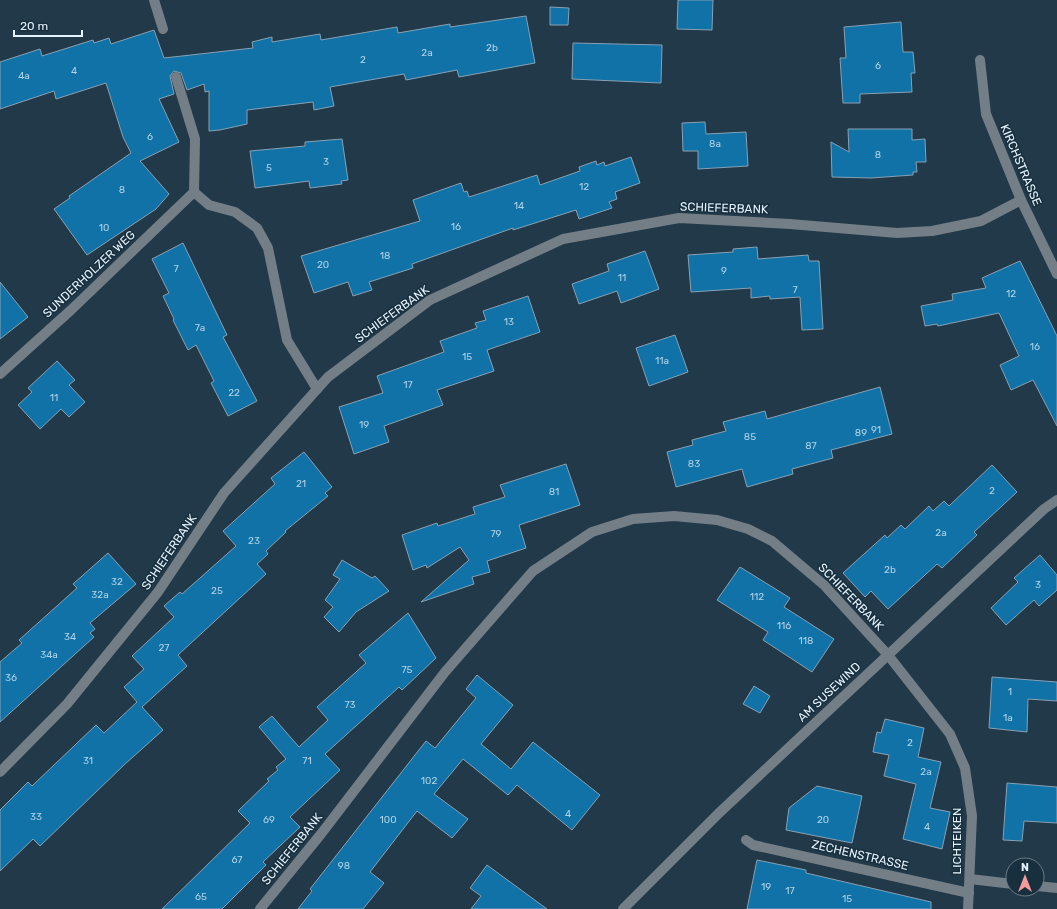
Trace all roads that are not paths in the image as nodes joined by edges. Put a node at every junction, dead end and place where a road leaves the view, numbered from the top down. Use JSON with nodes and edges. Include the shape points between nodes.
{"nodes":[{"id":1,"x":154,"y":0,"type":"edge"},
{"id":2,"x":163,"y":29,"type":"dead end"},
{"id":3,"x":980,"y":60,"type":"dead end"},
{"id":4,"x":176,"y":77,"type":"dead end"},
{"id":5,"x":194,"y":192,"type":"junction"},
{"id":6,"x":1021,"y":200,"type":"junction"},
{"id":7,"x":1057,"y":274,"type":"edge"},
{"id":8,"x":0,"y":374,"type":"edge"},
{"id":9,"x":317,"y":389,"type":"junction"},
{"id":10,"x":1057,"y":500,"type":"edge"},
{"id":11,"x":888,"y":655,"type":"junction"},
{"id":12,"x":0,"y":772,"type":"edge"},
{"id":13,"x":746,"y":840,"type":"dead end"},
{"id":14,"x":970,"y":879,"type":"junction"},
{"id":15,"x":1005,"y":883,"type":"edge"},
{"id":16,"x":1045,"y":887,"type":"edge"},
{"id":17,"x":1057,"y":888,"type":"edge"},
{"id":18,"x":969,"y":892,"type":"junction"},
{"id":19,"x":260,"y":909,"type":"edge"},
{"id":20,"x":623,"y":909,"type":"edge"},
{"id":21,"x":968,"y":909,"type":"edge"}],
"edges":[{"from":1,"to":2,"type":"street"},
{"from":3,"to":6,"type":"street","name":"KIRCHSTRASSE","via":[[986,114]]},
{"from":4,"to":5,"type":"street","via":[[195,139]]},
{"from":5,"to":8,"type":"street","name":"SUNDERHOLZER WEG","via":[[72,310]]},
{"from":5,"to":9,"type":"street","via":[[209,205],[235,212],[257,228],[268,248],[287,340]]},
{"from":6,"to":7,"type":"street","name":"KIRCHSTRASSE"},
{"from":6,"to":9,"type":"street","name":"SCHIEFERBANK","via":[[981,220],[932,231],[897,233],[679,218],[563,239],[430,300],[328,377]]},
{"from":9,"to":12,"type":"street","name":"SCHIEFERBANK","via":[[224,493],[158,592],[67,704]]},
{"from":10,"to":11,"type":"street","name":"AM SUSEWIND","via":[[1044,509]]},
{"from":11,"to":14,"type":"street","name":"LICHTEIKEN","via":[[950,734],[965,768],[972,816]]},
{"from":11,"to":19,"type":"street","name":"SCHIEFERBANK","via":[[824,585],[772,541],[748,529],[717,520],[674,516],[633,519],[592,532],[533,571],[462,651]]},
{"from":11,"to":20,"type":"street","name":"AM SUSEWIND","via":[[719,813]]},
{"from":13,"to":18,"type":"street","name":"ZECHENSTRASSE","via":[[753,845]]},
{"from":14,"to":15,"type":"street"},
{"from":14,"to":18,"type":"street","name":"LICHTEIKEN"},
{"from":16,"to":17,"type":"street"},
{"from":18,"to":21,"type":"street","name":"LICHTEIKEN"}]}
